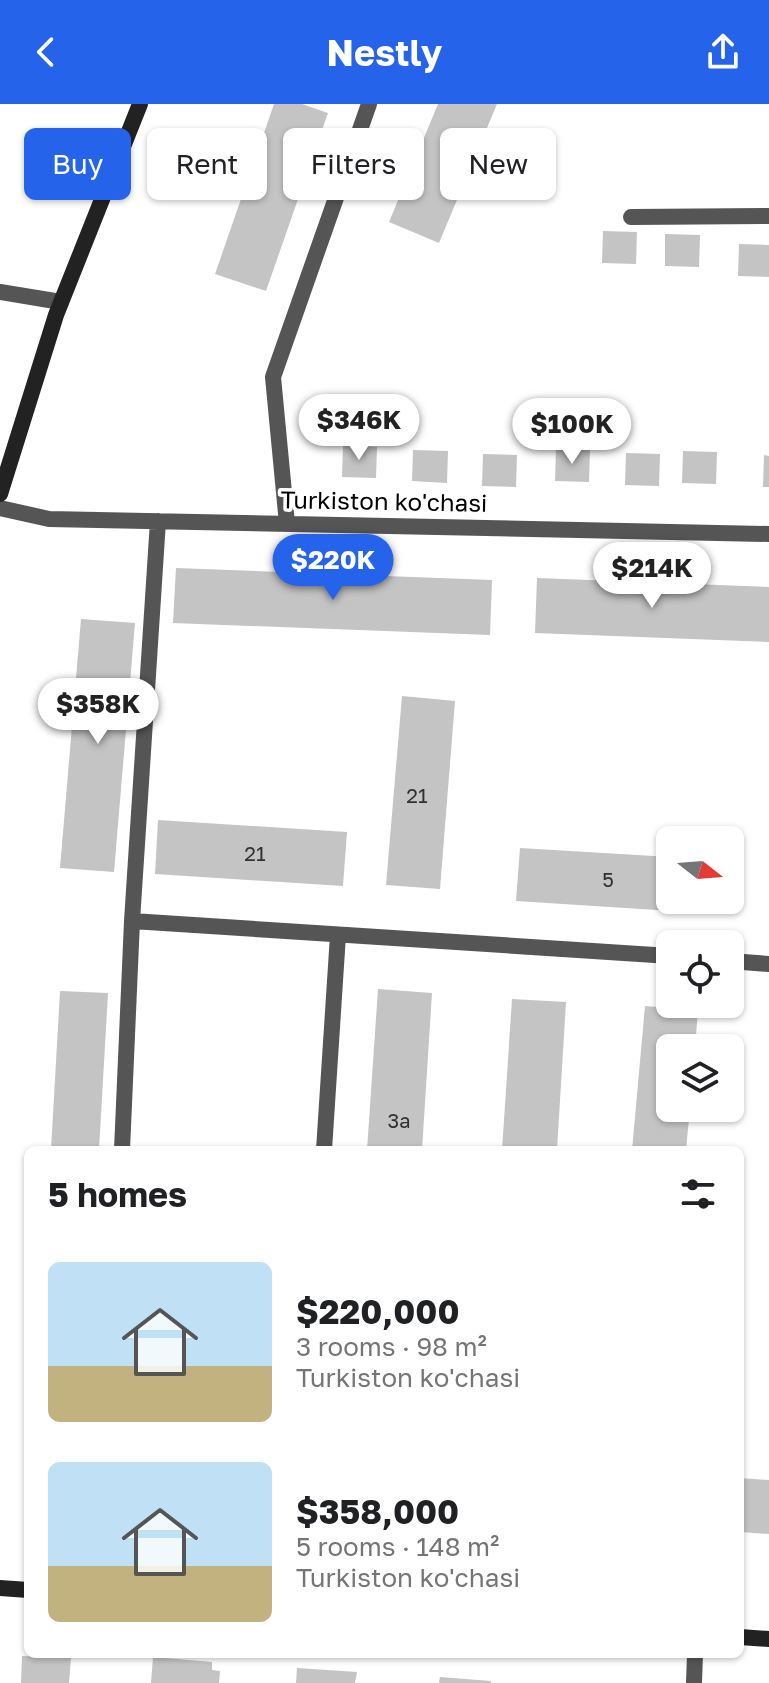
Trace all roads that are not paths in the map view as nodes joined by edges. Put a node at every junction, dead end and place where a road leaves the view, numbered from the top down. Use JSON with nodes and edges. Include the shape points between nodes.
{"nodes":[{"id":1,"x":140,"y":104,"type":"edge"},
{"id":2,"x":369,"y":104,"type":"edge"},
{"id":3,"x":769,"y":216,"type":"edge"},
{"id":4,"x":631,"y":217,"type":"dead end"},
{"id":5,"x":0,"y":292,"type":"edge"},
{"id":6,"x":61,"y":302,"type":"junction"},
{"id":7,"x":0,"y":494,"type":"edge"},
{"id":8,"x":0,"y":508,"type":"edge"},
{"id":9,"x":158,"y":521,"type":"junction"},
{"id":10,"x":287,"y":524,"type":"junction"},
{"id":11,"x":769,"y":534,"type":"edge"},
{"id":12,"x":132,"y":921,"type":"junction"},
{"id":13,"x":338,"y":935,"type":"junction"},
{"id":14,"x":656,"y":955,"type":"edge"},
{"id":15,"x":744,"y":962,"type":"edge"},
{"id":16,"x":769,"y":964,"type":"edge"},
{"id":17,"x":122,"y":1146,"type":"edge"},
{"id":18,"x":324,"y":1146,"type":"edge"},
{"id":19,"x":0,"y":1588,"type":"edge"},
{"id":20,"x":24,"y":1590,"type":"edge"},
{"id":21,"x":744,"y":1637,"type":"edge"},
{"id":22,"x":769,"y":1639,"type":"edge"},
{"id":23,"x":695,"y":1658,"type":"edge"},
{"id":24,"x":694,"y":1683,"type":"edge"}],
"edges":[{"from":1,"to":6,"type":"street"},
{"from":2,"to":10,"type":"street","via":[[273,377]]},
{"from":3,"to":4,"type":"street"},
{"from":5,"to":6,"type":"street"},
{"from":6,"to":7,"type":"street"},
{"from":8,"to":9,"type":"street","name":"Turkiston ko'chasi","via":[[49,519]]},
{"from":9,"to":10,"type":"street","name":"Turkiston ko'chasi"},
{"from":9,"to":12,"type":"street"},
{"from":10,"to":11,"type":"street","name":"Turkiston ko'chasi"},
{"from":12,"to":13,"type":"street"},
{"from":12,"to":17,"type":"street"},
{"from":13,"to":14,"type":"street"},
{"from":13,"to":18,"type":"street"},
{"from":15,"to":16,"type":"street"},
{"from":19,"to":20,"type":"street"},
{"from":21,"to":22,"type":"street"},
{"from":23,"to":24,"type":"street"}]}
